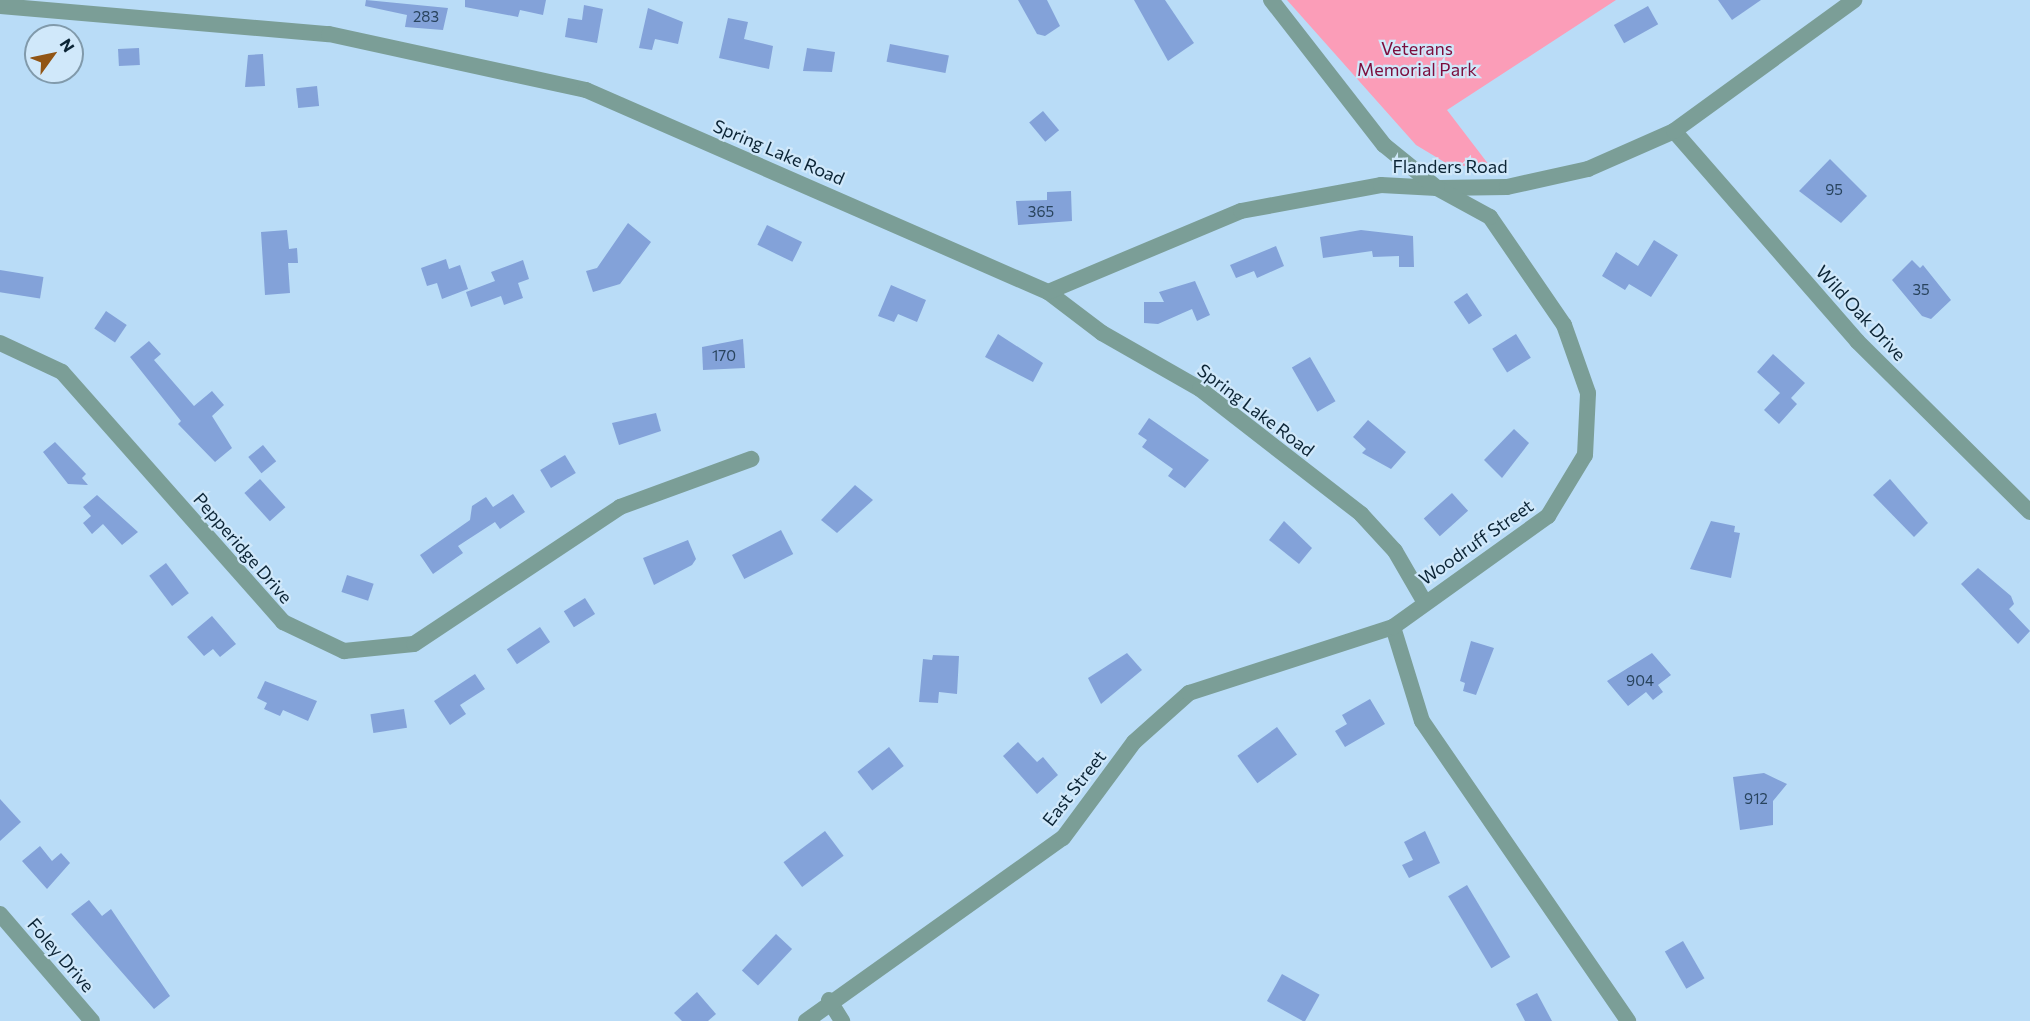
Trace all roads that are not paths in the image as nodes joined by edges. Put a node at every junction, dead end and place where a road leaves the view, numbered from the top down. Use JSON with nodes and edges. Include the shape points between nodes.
{"nodes":[{"id":1,"x":1271,"y":0,"type":"edge"},
{"id":2,"x":1854,"y":0,"type":"edge"},
{"id":3,"x":0,"y":6,"type":"edge"},
{"id":4,"x":1674,"y":131,"type":"junction"},
{"id":5,"x":1437,"y":188,"type":"junction"},
{"id":6,"x":1048,"y":292,"type":"junction"},
{"id":7,"x":0,"y":343,"type":"edge"},
{"id":8,"x":752,"y":459,"type":"dead end"},
{"id":9,"x":2030,"y":512,"type":"edge"},
{"id":10,"x":1424,"y":601,"type":"junction"},
{"id":11,"x":1393,"y":627,"type":"junction"},
{"id":12,"x":0,"y":914,"type":"edge"},
{"id":13,"x":829,"y":1000,"type":"junction"},
{"id":14,"x":92,"y":1021,"type":"edge"},
{"id":15,"x":806,"y":1021,"type":"edge"},
{"id":16,"x":842,"y":1021,"type":"edge"},
{"id":17,"x":1628,"y":1021,"type":"edge"}],
"edges":[{"from":1,"to":5,"type":"street","name":"Woodruff Street","via":[[1384,145]]},
{"from":2,"to":4,"type":"street","name":"Flanders Road"},
{"from":3,"to":6,"type":"street","name":"Spring Lake Road","via":[[330,34],[586,90]]},
{"from":4,"to":5,"type":"street","name":"Flanders Road","via":[[1587,169],[1507,187]]},
{"from":4,"to":9,"type":"street","name":"Wild Oak Drive","via":[[1857,341]]},
{"from":5,"to":6,"type":"street","name":"Flanders Road","via":[[1381,185],[1240,211]]},
{"from":5,"to":10,"type":"street","name":"Woodruff Street","via":[[1491,216],[1564,325],[1588,393],[1585,455],[1548,516]]},
{"from":6,"to":10,"type":"street","name":"Spring Lake Road","via":[[1102,333],[1200,389],[1361,514],[1395,551]]},
{"from":7,"to":8,"type":"street","name":"Pepperidge Drive","via":[[62,372],[283,622],[344,651],[414,644],[620,507]]},
{"from":10,"to":11,"type":"street","name":"Woodruff Street"},
{"from":11,"to":13,"type":"street","name":"East Street","via":[[1190,693],[1134,742],[1063,838]]},
{"from":11,"to":17,"type":"street","via":[[1422,721]]},
{"from":12,"to":14,"type":"street","name":"Foley Drive"},
{"from":13,"to":15,"type":"street","name":"East Street"},
{"from":13,"to":16,"type":"street"}]}
